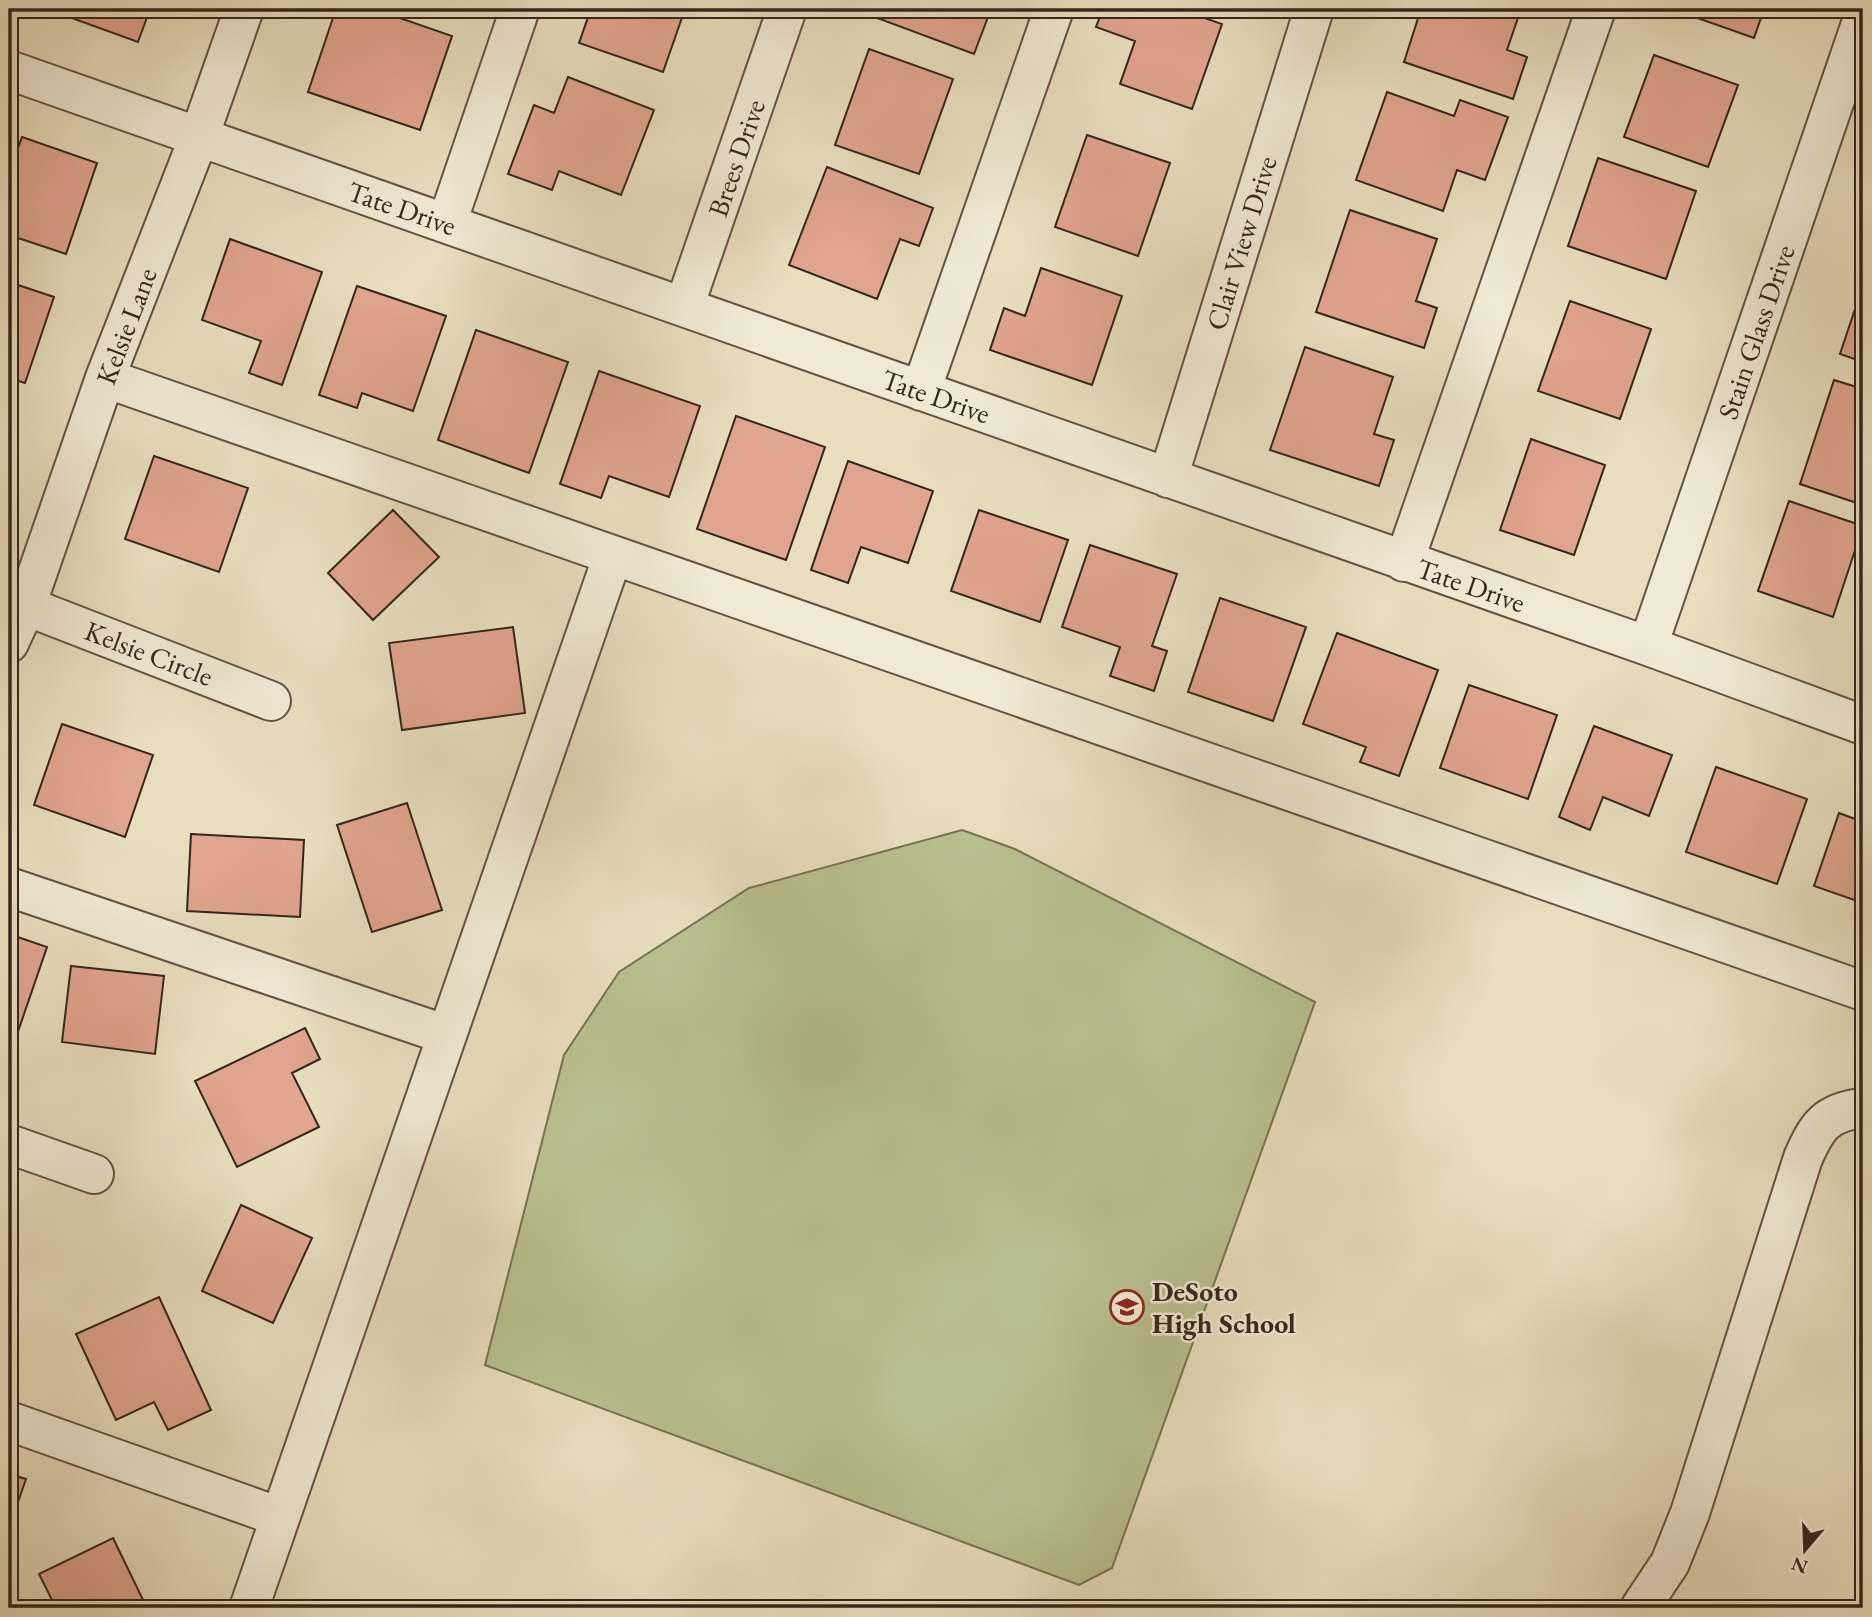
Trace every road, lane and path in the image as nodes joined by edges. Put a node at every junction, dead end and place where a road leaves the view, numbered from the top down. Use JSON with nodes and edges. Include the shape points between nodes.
{"nodes":[{"id":1,"x":244,"y":9,"type":"edge"},
{"id":2,"x":520,"y":9,"type":"edge"},
{"id":3,"x":787,"y":9,"type":"edge"},
{"id":4,"x":1054,"y":9,"type":"edge"},
{"id":5,"x":1314,"y":9,"type":"edge"},
{"id":6,"x":1596,"y":9,"type":"edge"},
{"id":7,"x":1863,"y":18,"type":"edge"},
{"id":8,"x":9,"y":70,"type":"edge"},
{"id":9,"x":199,"y":137,"type":"junction"},
{"id":10,"x":447,"y":223,"type":"junction"},
{"id":11,"x":684,"y":307,"type":"junction"},
{"id":12,"x":105,"y":378,"type":"junction"},
{"id":13,"x":921,"y":391,"type":"junction"},
{"id":14,"x":1168,"y":478,"type":"junction"},
{"id":15,"x":613,"y":555,"type":"junction"},
{"id":16,"x":1404,"y":562,"type":"junction"},
{"id":17,"x":26,"y":606,"type":"junction"},
{"id":18,"x":9,"y":643,"type":"edge"},
{"id":19,"x":1648,"y":646,"type":"junction"},
{"id":20,"x":271,"y":701,"type":"dead end"},
{"id":21,"x":1863,"y":725,"type":"edge"},
{"id":22,"x":9,"y":887,"type":"edge"},
{"id":23,"x":1863,"y":991,"type":"edge"},
{"id":24,"x":447,"y":1035,"type":"junction"},
{"id":25,"x":1863,"y":1108,"type":"edge"},
{"id":26,"x":9,"y":1144,"type":"edge"},
{"id":27,"x":94,"y":1174,"type":"dead end"},
{"id":28,"x":9,"y":1421,"type":"edge"},
{"id":29,"x":280,"y":1517,"type":"junction"},
{"id":30,"x":1648,"y":1606,"type":"edge"},
{"id":31,"x":249,"y":1608,"type":"edge"}],
"edges":[{"from":1,"to":9,"type":"street","name":"Kelsie Lane"},
{"from":2,"to":10,"type":"street"},
{"from":3,"to":11,"type":"street","name":"Brees Drive"},
{"from":4,"to":13,"type":"street"},
{"from":5,"to":14,"type":"street","name":"Clair View Drive"},
{"from":6,"to":16,"type":"street"},
{"from":7,"to":19,"type":"street","name":"Stain Glass Drive"},
{"from":8,"to":9,"type":"street","name":"Tate Drive"},
{"from":9,"to":10,"type":"street","name":"Tate Drive"},
{"from":9,"to":12,"type":"street","name":"Kelsie Lane"},
{"from":10,"to":11,"type":"street","name":"Tate Drive"},
{"from":11,"to":13,"type":"street","name":"Tate Drive"},
{"from":12,"to":15,"type":"street"},
{"from":12,"to":17,"type":"street","name":"Kelsie Lane"},
{"from":13,"to":14,"type":"street","name":"Tate Drive"},
{"from":14,"to":16,"type":"street","name":"Tate Drive"},
{"from":15,"to":23,"type":"street"},
{"from":15,"to":24,"type":"street"},
{"from":16,"to":19,"type":"street","name":"Tate Drive"},
{"from":17,"to":18,"type":"street","name":"Kelsie Lane"},
{"from":17,"to":20,"type":"street","name":"Kelsie Circle"},
{"from":19,"to":21,"type":"street","name":"Tate Drive"},
{"from":22,"to":24,"type":"street"},
{"from":24,"to":29,"type":"street"},
{"from":25,"to":30,"type":"street","via":[[1830,1116],[1815,1129],[1690,1513]]},
{"from":26,"to":27,"type":"street"},
{"from":28,"to":29,"type":"street"},
{"from":29,"to":31,"type":"street"}]}
